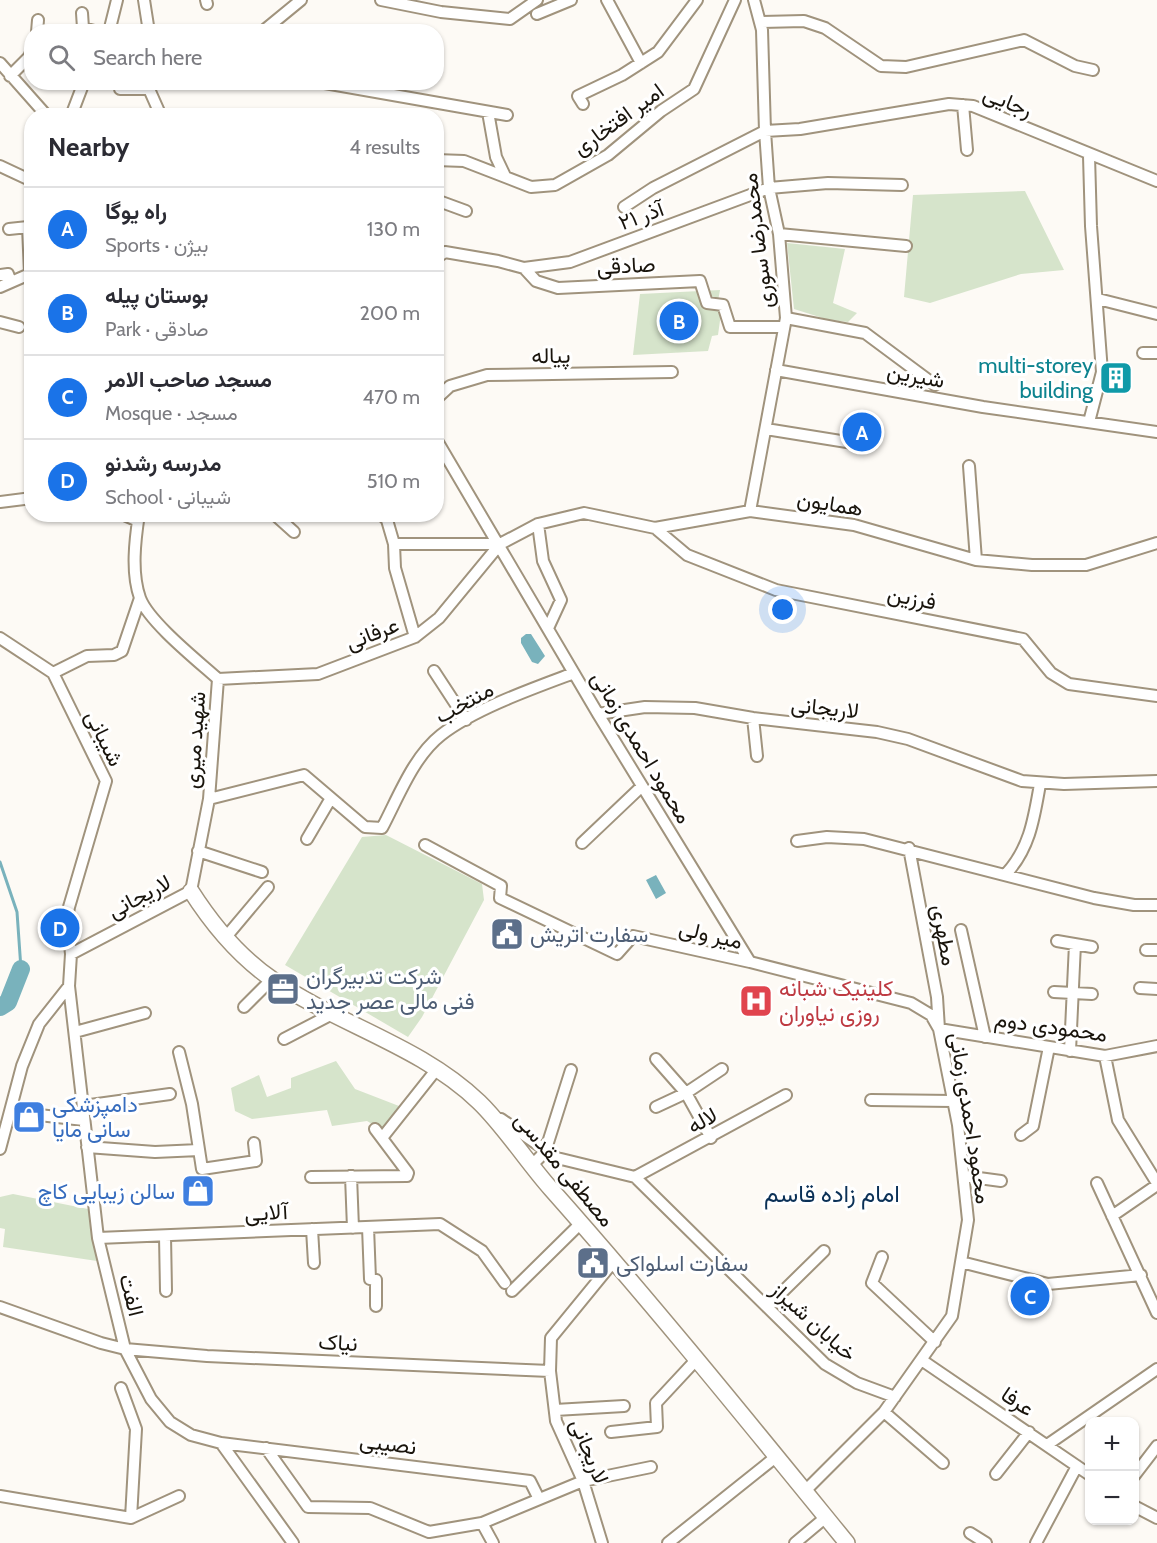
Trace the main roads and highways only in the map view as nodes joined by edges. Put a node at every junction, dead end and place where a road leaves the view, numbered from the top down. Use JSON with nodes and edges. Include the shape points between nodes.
{"nodes":[{"id":1,"x":191,"y":891,"type":"road end"},
{"id":2,"x":847,"y":1543,"type":"edge"}],
"edges":[{"from":1,"to":2,"type":"main road","name":"مصطفی مقدسی","via":[[226,937],[272,979],[332,1014],[386,1039],[481,1104]]}]}
